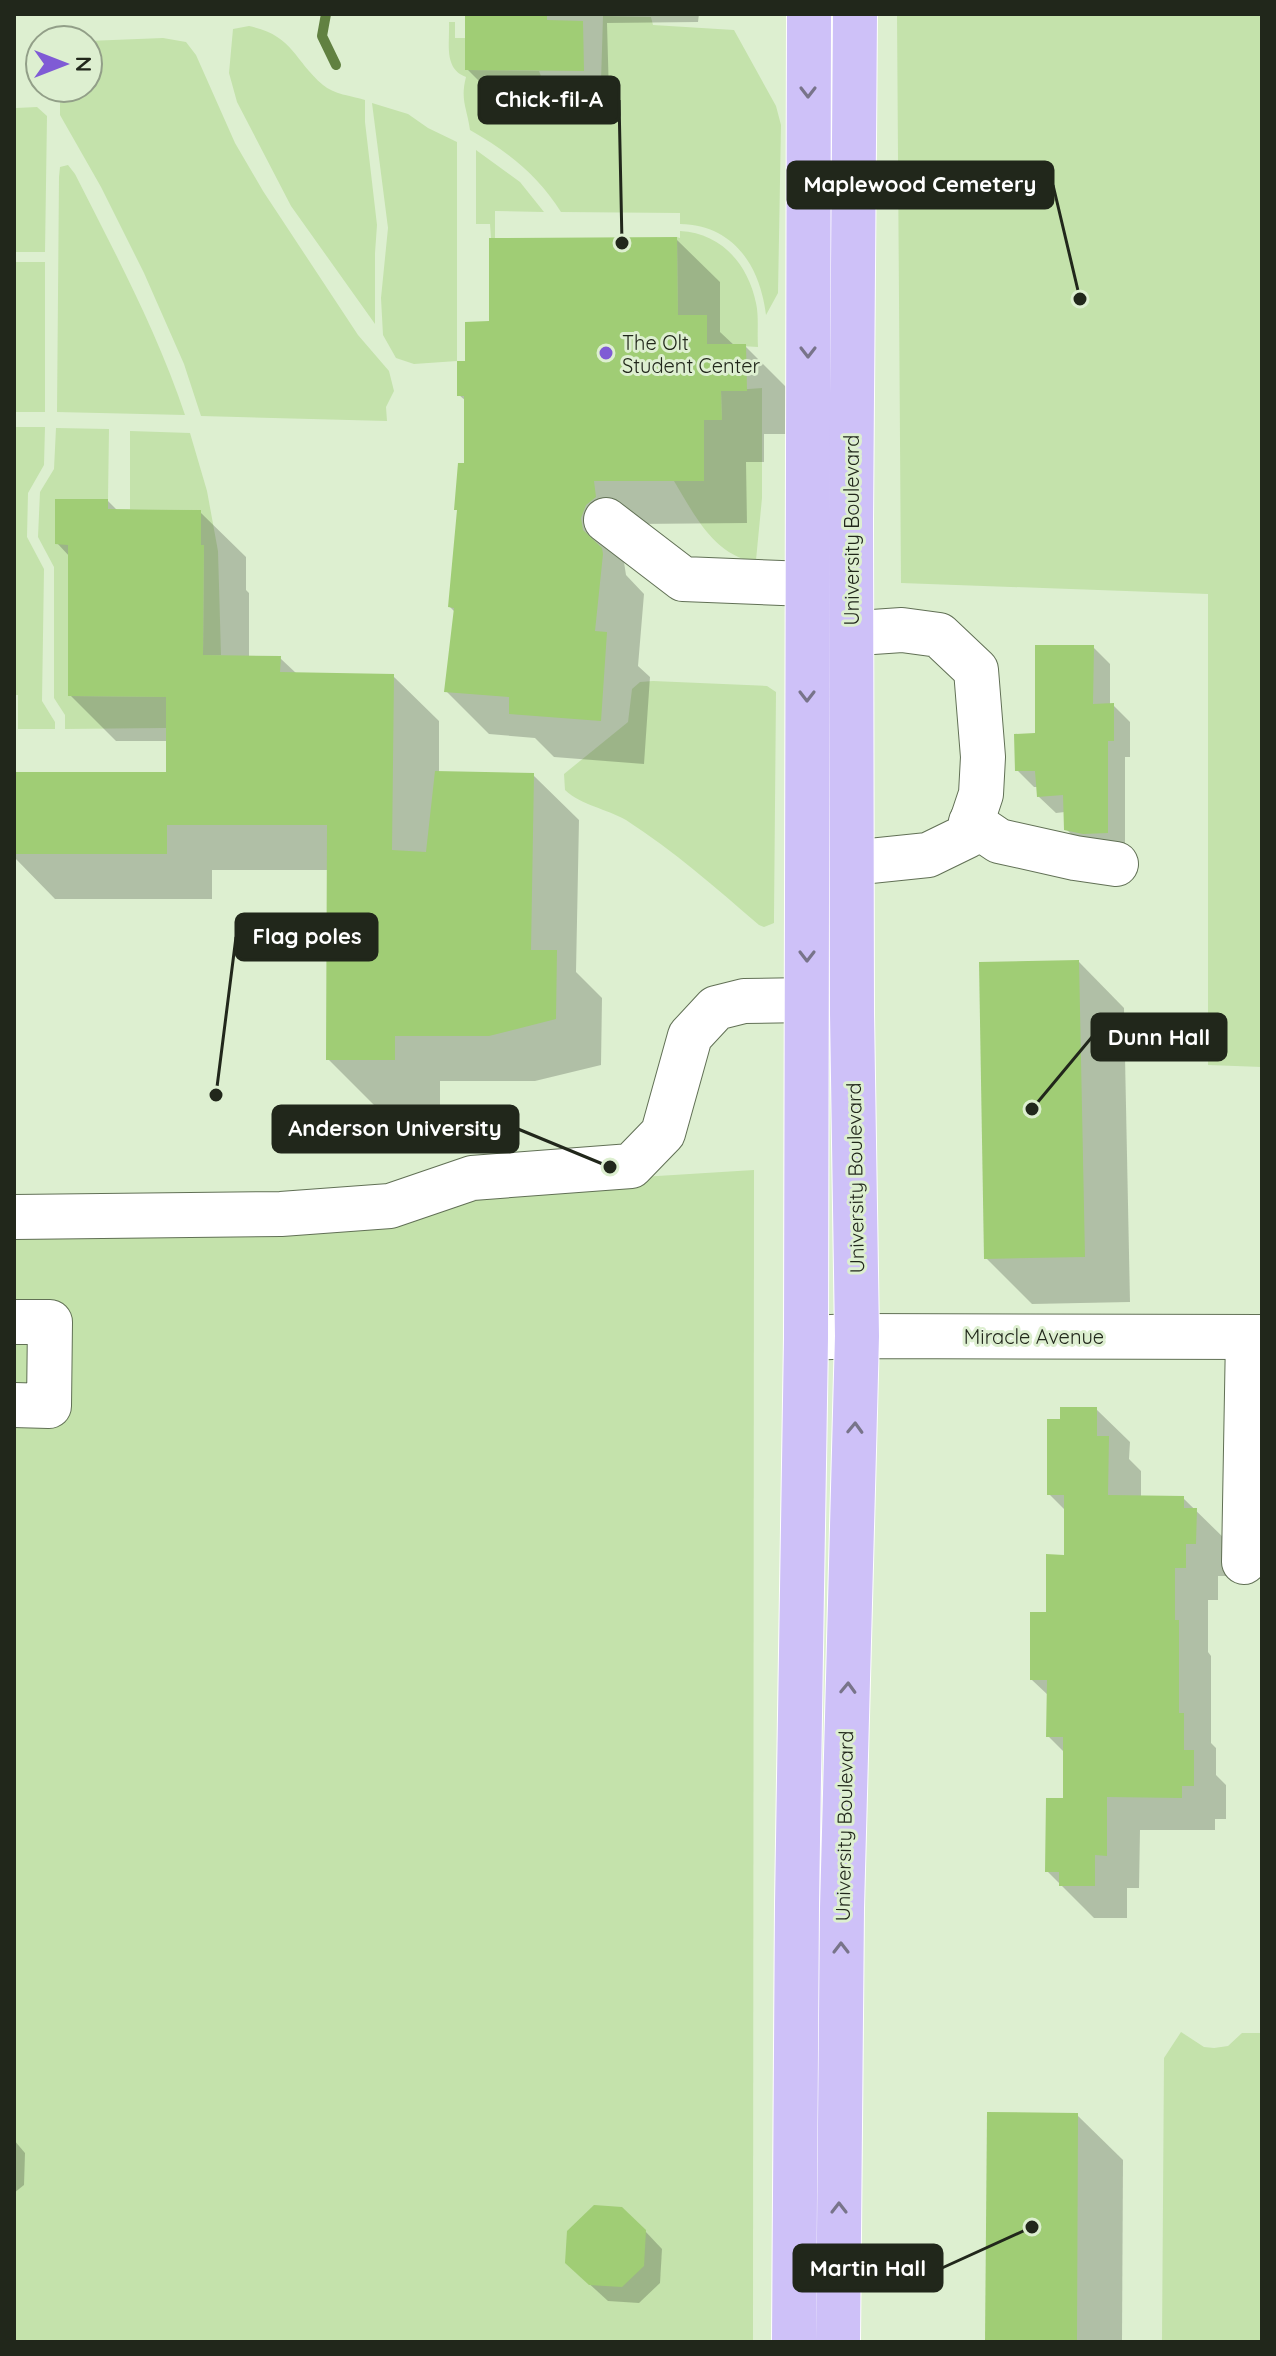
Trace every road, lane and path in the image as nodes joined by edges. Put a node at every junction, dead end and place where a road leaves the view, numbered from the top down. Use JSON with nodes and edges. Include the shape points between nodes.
{"nodes":[{"id":1,"x":809,"y":14,"type":"edge"},
{"id":2,"x":855,"y":14,"type":"edge"},
{"id":3,"x":606,"y":520,"type":"dead end"},
{"id":4,"x":807,"y":584,"type":"junction"},
{"id":5,"x":851,"y":634,"type":"junction"},
{"id":6,"x":807,"y":637,"type":"junction"},
{"id":7,"x":971,"y":822,"type":"junction"},
{"id":8,"x":851,"y":863,"type":"junction"},
{"id":9,"x":1116,"y":864,"type":"dead end"},
{"id":10,"x":807,"y":1000,"type":"junction"},
{"id":11,"x":14,"y":1217,"type":"edge"},
{"id":12,"x":14,"y":1322,"type":"edge"},
{"id":13,"x":857,"y":1336,"type":"junction"},
{"id":14,"x":1255,"y":1337,"type":"edge"},
{"id":15,"x":806,"y":1338,"type":"junction"},
{"id":16,"x":14,"y":1405,"type":"edge"},
{"id":17,"x":1254,"y":1420,"type":"edge"},
{"id":18,"x":1250,"y":1534,"type":"edge"},
{"id":19,"x":794,"y":2342,"type":"edge"},
{"id":20,"x":838,"y":2342,"type":"edge"}],
"edges":[{"from":1,"to":4,"type":"main road","one_way":true},
{"from":2,"to":5,"type":"main road","name":"University Boulevard"},
{"from":3,"to":4,"type":"street","via":[[683,579]]},
{"from":4,"to":6,"type":"main road"},
{"from":5,"to":6,"type":"street"},
{"from":5,"to":7,"type":"street","via":[[902,630],[939,635],[976,670],[983,757],[981,794]]},
{"from":5,"to":8,"type":"main road","name":"University Boulevard"},
{"from":6,"to":10,"type":"main road","one_way":true},
{"from":7,"to":8,"type":"street","via":[[967,836],[928,855]]},
{"from":7,"to":9,"type":"street","via":[[999,841]]},
{"from":8,"to":13,"type":"main road","name":"University Boulevard"},
{"from":10,"to":11,"type":"street","via":[[744,1001],[716,1008],[690,1036],[663,1133],[631,1166],[472,1178],[390,1206],[269,1215]]},
{"from":10,"to":15,"type":"main road"},
{"from":12,"to":16,"type":"street","via":[[50,1322],[50,1336],[49,1406]]},
{"from":13,"to":14,"type":"street","name":"Miracle Avenue"},
{"from":13,"to":15,"type":"street","name":"Miracle Avenue"},
{"from":20,"to":13,"type":"main road","name":"University Boulevard","one_way":true,"via":[[842,1908]]},
{"from":14,"to":17,"type":"street"},
{"from":15,"to":19,"type":"main road"},
{"from":17,"to":18,"type":"street"}]}
